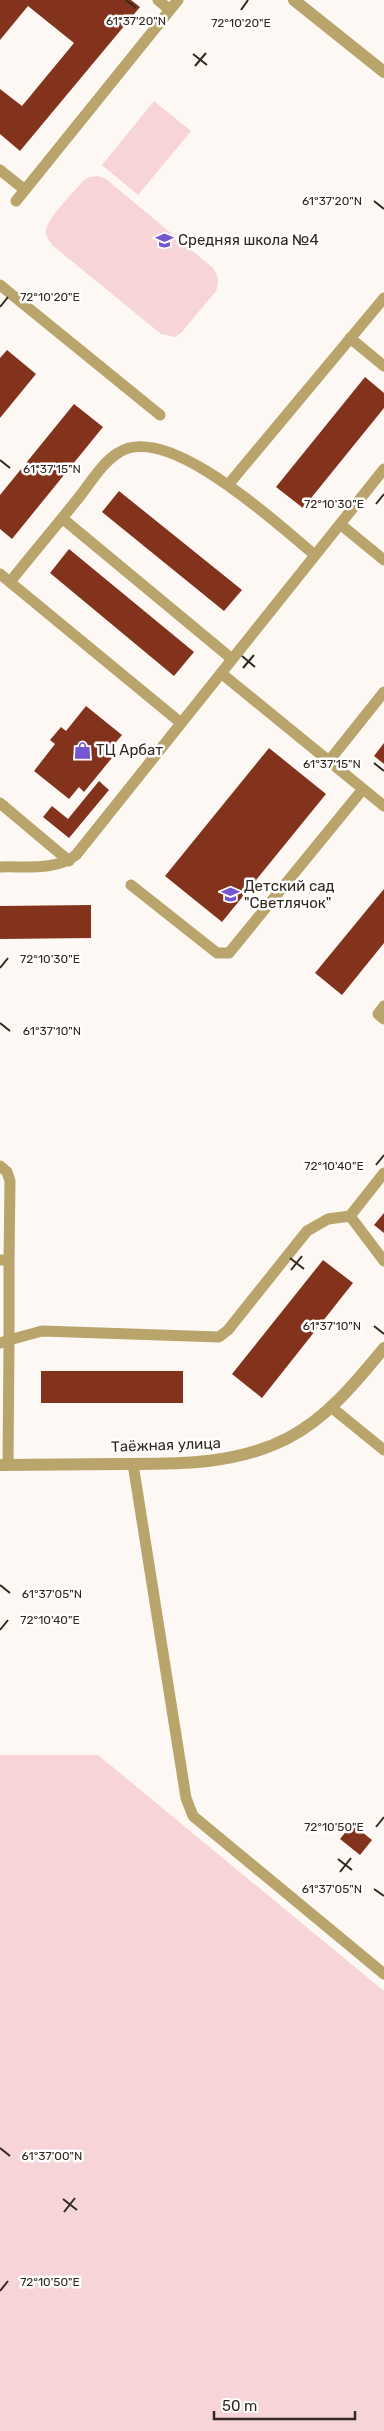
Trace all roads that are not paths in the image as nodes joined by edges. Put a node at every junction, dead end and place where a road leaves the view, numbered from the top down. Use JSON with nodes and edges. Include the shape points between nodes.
{"nodes":[{"id":1,"x":158,"y":0,"type":"edge"},
{"id":2,"x":178,"y":0,"type":"edge"},
{"id":3,"x":294,"y":0,"type":"edge"},
{"id":4,"x":170,"y":10,"type":"junction"},
{"id":5,"x":384,"y":72,"type":"edge"},
{"id":6,"x":0,"y":170,"type":"edge"},
{"id":7,"x":25,"y":190,"type":"junction"},
{"id":8,"x":16,"y":201,"type":"dead end"},
{"id":9,"x":0,"y":285,"type":"edge"},
{"id":10,"x":384,"y":298,"type":"edge"},
{"id":11,"x":350,"y":338,"type":"junction"},
{"id":12,"x":384,"y":366,"type":"edge"},
{"id":13,"x":160,"y":415,"type":"dead end"},
{"id":14,"x":384,"y":469,"type":"edge"},
{"id":15,"x":228,"y":485,"type":"junction"},
{"id":16,"x":62,"y":518,"type":"junction"},
{"id":17,"x":340,"y":524,"type":"junction"},
{"id":18,"x":315,"y":555,"type":"junction"},
{"id":19,"x":384,"y":560,"type":"edge"},
{"id":20,"x":0,"y":574,"type":"edge"},
{"id":21,"x":10,"y":582,"type":"junction"},
{"id":22,"x":232,"y":659,"type":"junction"},
{"id":23,"x":221,"y":673,"type":"junction"},
{"id":24,"x":384,"y":692,"type":"edge"},
{"id":25,"x":181,"y":723,"type":"junction"},
{"id":26,"x":329,"y":762,"type":"junction"},
{"id":27,"x":363,"y":789,"type":"junction"},
{"id":28,"x":0,"y":803,"type":"edge"},
{"id":29,"x":384,"y":806,"type":"edge"},
{"id":30,"x":69,"y":860,"type":"junction"},
{"id":31,"x":0,"y":867,"type":"edge"},
{"id":32,"x":131,"y":885,"type":"dead end"},
{"id":33,"x":384,"y":1006,"type":"edge"},
{"id":34,"x":384,"y":1019,"type":"edge"},
{"id":35,"x":0,"y":1166,"type":"edge"},
{"id":36,"x":384,"y":1173,"type":"edge"},
{"id":37,"x":350,"y":1216,"type":"junction"},
{"id":38,"x":4,"y":1260,"type":"edge"},
{"id":39,"x":384,"y":1262,"type":"edge"},
{"id":40,"x":4,"y":1341,"type":"edge"},
{"id":41,"x":384,"y":1348,"type":"edge"},
{"id":42,"x":331,"y":1407,"type":"junction"},
{"id":43,"x":384,"y":1450,"type":"edge"},
{"id":44,"x":134,"y":1464,"type":"junction"},
{"id":45,"x":4,"y":1465,"type":"edge"},
{"id":46,"x":384,"y":1974,"type":"edge"}],
"edges":[{"from":1,"to":4,"type":"lane"},
{"from":2,"to":4,"type":"lane"},
{"from":3,"to":5,"type":"street"},
{"from":4,"to":7,"type":"lane"},
{"from":6,"to":7,"type":"lane"},
{"from":7,"to":8,"type":"lane"},
{"from":9,"to":13,"type":"lane"},
{"from":10,"to":11,"type":"lane"},
{"from":11,"to":12,"type":"lane"},
{"from":11,"to":15,"type":"lane"},
{"from":14,"to":17,"type":"lane"},
{"from":15,"to":16,"type":"lane","via":[[195,464],[159,450],[132,446],[108,461]]},
{"from":15,"to":18,"type":"lane"},
{"from":16,"to":21,"type":"lane"},
{"from":16,"to":22,"type":"lane"},
{"from":17,"to":18,"type":"lane"},
{"from":17,"to":19,"type":"lane"},
{"from":18,"to":22,"type":"lane"},
{"from":20,"to":21,"type":"lane"},
{"from":21,"to":25,"type":"lane"},
{"from":22,"to":23,"type":"lane"},
{"from":23,"to":25,"type":"lane"},
{"from":23,"to":26,"type":"lane"},
{"from":24,"to":26,"type":"lane"},
{"from":25,"to":30,"type":"lane"},
{"from":26,"to":27,"type":"lane"},
{"from":27,"to":29,"type":"lane"},
{"from":27,"to":32,"type":"lane","via":[[229,953],[217,953]]},
{"from":28,"to":30,"type":"lane"},
{"from":30,"to":31,"type":"lane","via":[[57,865]]},
{"from":33,"to":34,"type":"lane","via":[[378,1014]]},
{"from":35,"to":38,"type":"lane","via":[[10,1181]]},
{"from":36,"to":37,"type":"lane"},
{"from":37,"to":39,"type":"lane"},
{"from":37,"to":40,"type":"lane","via":[[328,1219],[308,1231],[219,1337],[42,1331]]},
{"from":38,"to":40,"type":"lane"},
{"from":40,"to":45,"type":"lane"},
{"from":41,"to":42,"type":"street","name":"Таёжная улица"},
{"from":42,"to":43,"type":"lane"},
{"from":42,"to":44,"type":"street","name":"Таёжная улица","via":[[289,1438],[262,1450],[225,1460]]},
{"from":44,"to":45,"type":"street","name":"Таёжная улица"},
{"from":44,"to":46,"type":"lane","via":[[186,1798],[193,1816]]}]}
